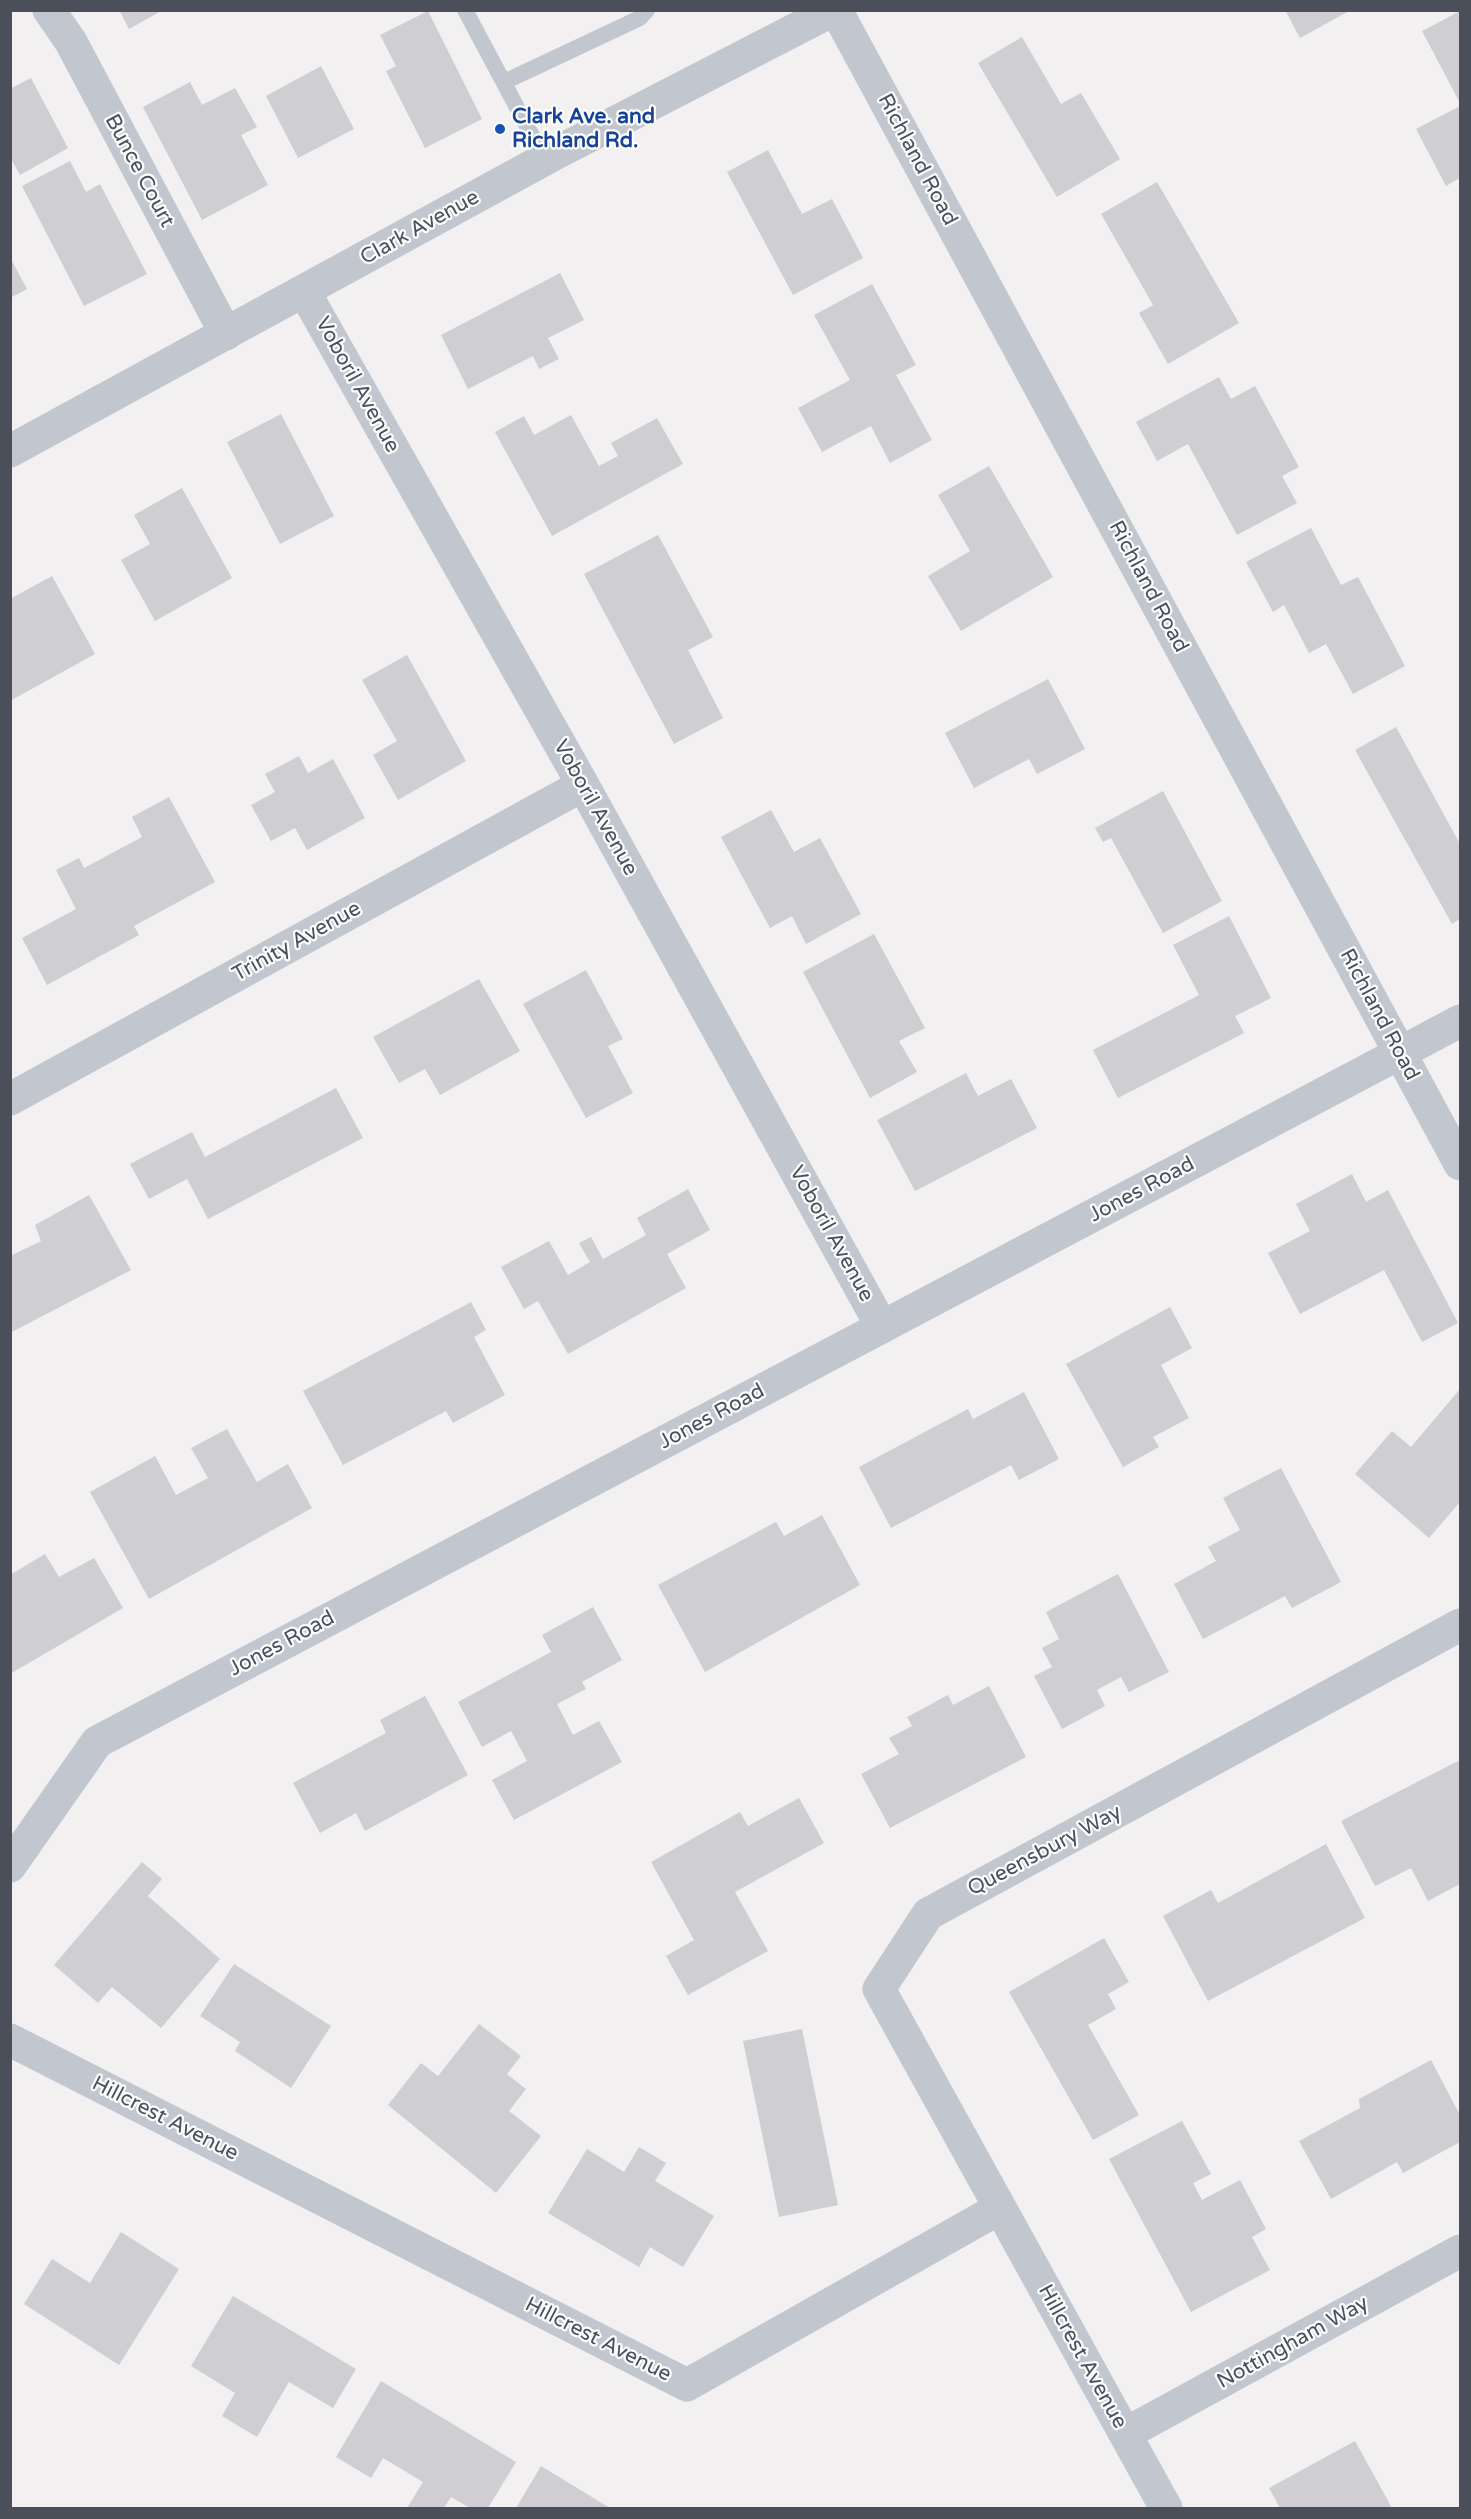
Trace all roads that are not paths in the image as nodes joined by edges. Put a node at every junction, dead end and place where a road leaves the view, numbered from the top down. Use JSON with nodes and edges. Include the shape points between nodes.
{"nodes":[{"id":1,"x":49,"y":10,"type":"edge"},
{"id":2,"x":465,"y":10,"type":"edge"},
{"id":3,"x":647,"y":10,"type":"edge"},
{"id":4,"x":835,"y":10,"type":"edge"},
{"id":5,"x":504,"y":82,"type":"junction"},
{"id":6,"x":545,"y":160,"type":"junction"},
{"id":7,"x":304,"y":291,"type":"junction"},
{"id":8,"x":226,"y":334,"type":"junction"},
{"id":9,"x":10,"y":452,"type":"edge"},
{"id":10,"x":583,"y":785,"type":"junction"},
{"id":11,"x":1461,"y":1021,"type":"edge"},
{"id":12,"x":1400,"y":1053,"type":"junction"},
{"id":13,"x":10,"y":1099,"type":"edge"},
{"id":14,"x":1461,"y":1164,"type":"edge"},
{"id":15,"x":882,"y":1327,"type":"junction"},
{"id":16,"x":1461,"y":1625,"type":"edge"},
{"id":17,"x":10,"y":1866,"type":"edge"},
{"id":18,"x":10,"y":2040,"type":"edge"},
{"id":19,"x":1000,"y":2208,"type":"junction"},
{"id":20,"x":1461,"y":2251,"type":"edge"},
{"id":21,"x":1125,"y":2434,"type":"junction"},
{"id":22,"x":1166,"y":2508,"type":"edge"}],
"edges":[{"from":1,"to":8,"type":"street","name":"Bunce Court","via":[[71,42]]},
{"from":2,"to":5,"type":"lane"},
{"from":3,"to":5,"type":"lane","via":[[640,18]]},
{"from":4,"to":6,"type":"street","name":"Clark Avenue"},
{"from":4,"to":12,"type":"street","name":"Richland Road"},
{"from":5,"to":6,"type":"lane"},
{"from":6,"to":7,"type":"street","name":"Clark Avenue"},
{"from":7,"to":8,"type":"street","name":"Clark Avenue"},
{"from":7,"to":10,"type":"street","name":"Voboril Avenue"},
{"from":8,"to":9,"type":"street","name":"Clark Avenue"},
{"from":10,"to":13,"type":"street","name":"Trinity Avenue"},
{"from":10,"to":15,"type":"street","name":"Voboril Avenue"},
{"from":11,"to":12,"type":"street","name":"Jones Road"},
{"from":12,"to":14,"type":"street","name":"Richland Road"},
{"from":12,"to":15,"type":"street","name":"Jones Road"},
{"from":15,"to":17,"type":"street","name":"Jones Road","via":[[97,1742]]},
{"from":16,"to":19,"type":"street","name":"Queensbury Way","via":[[928,1914],[879,1989]]},
{"from":18,"to":19,"type":"street","name":"Hillcrest Avenue","via":[[687,2385]]},
{"from":19,"to":21,"type":"street","name":"Hillcrest Avenue"},
{"from":20,"to":21,"type":"street","name":"Nottingham Way"},
{"from":21,"to":22,"type":"street","name":"Hillcrest Avenue"}]}
